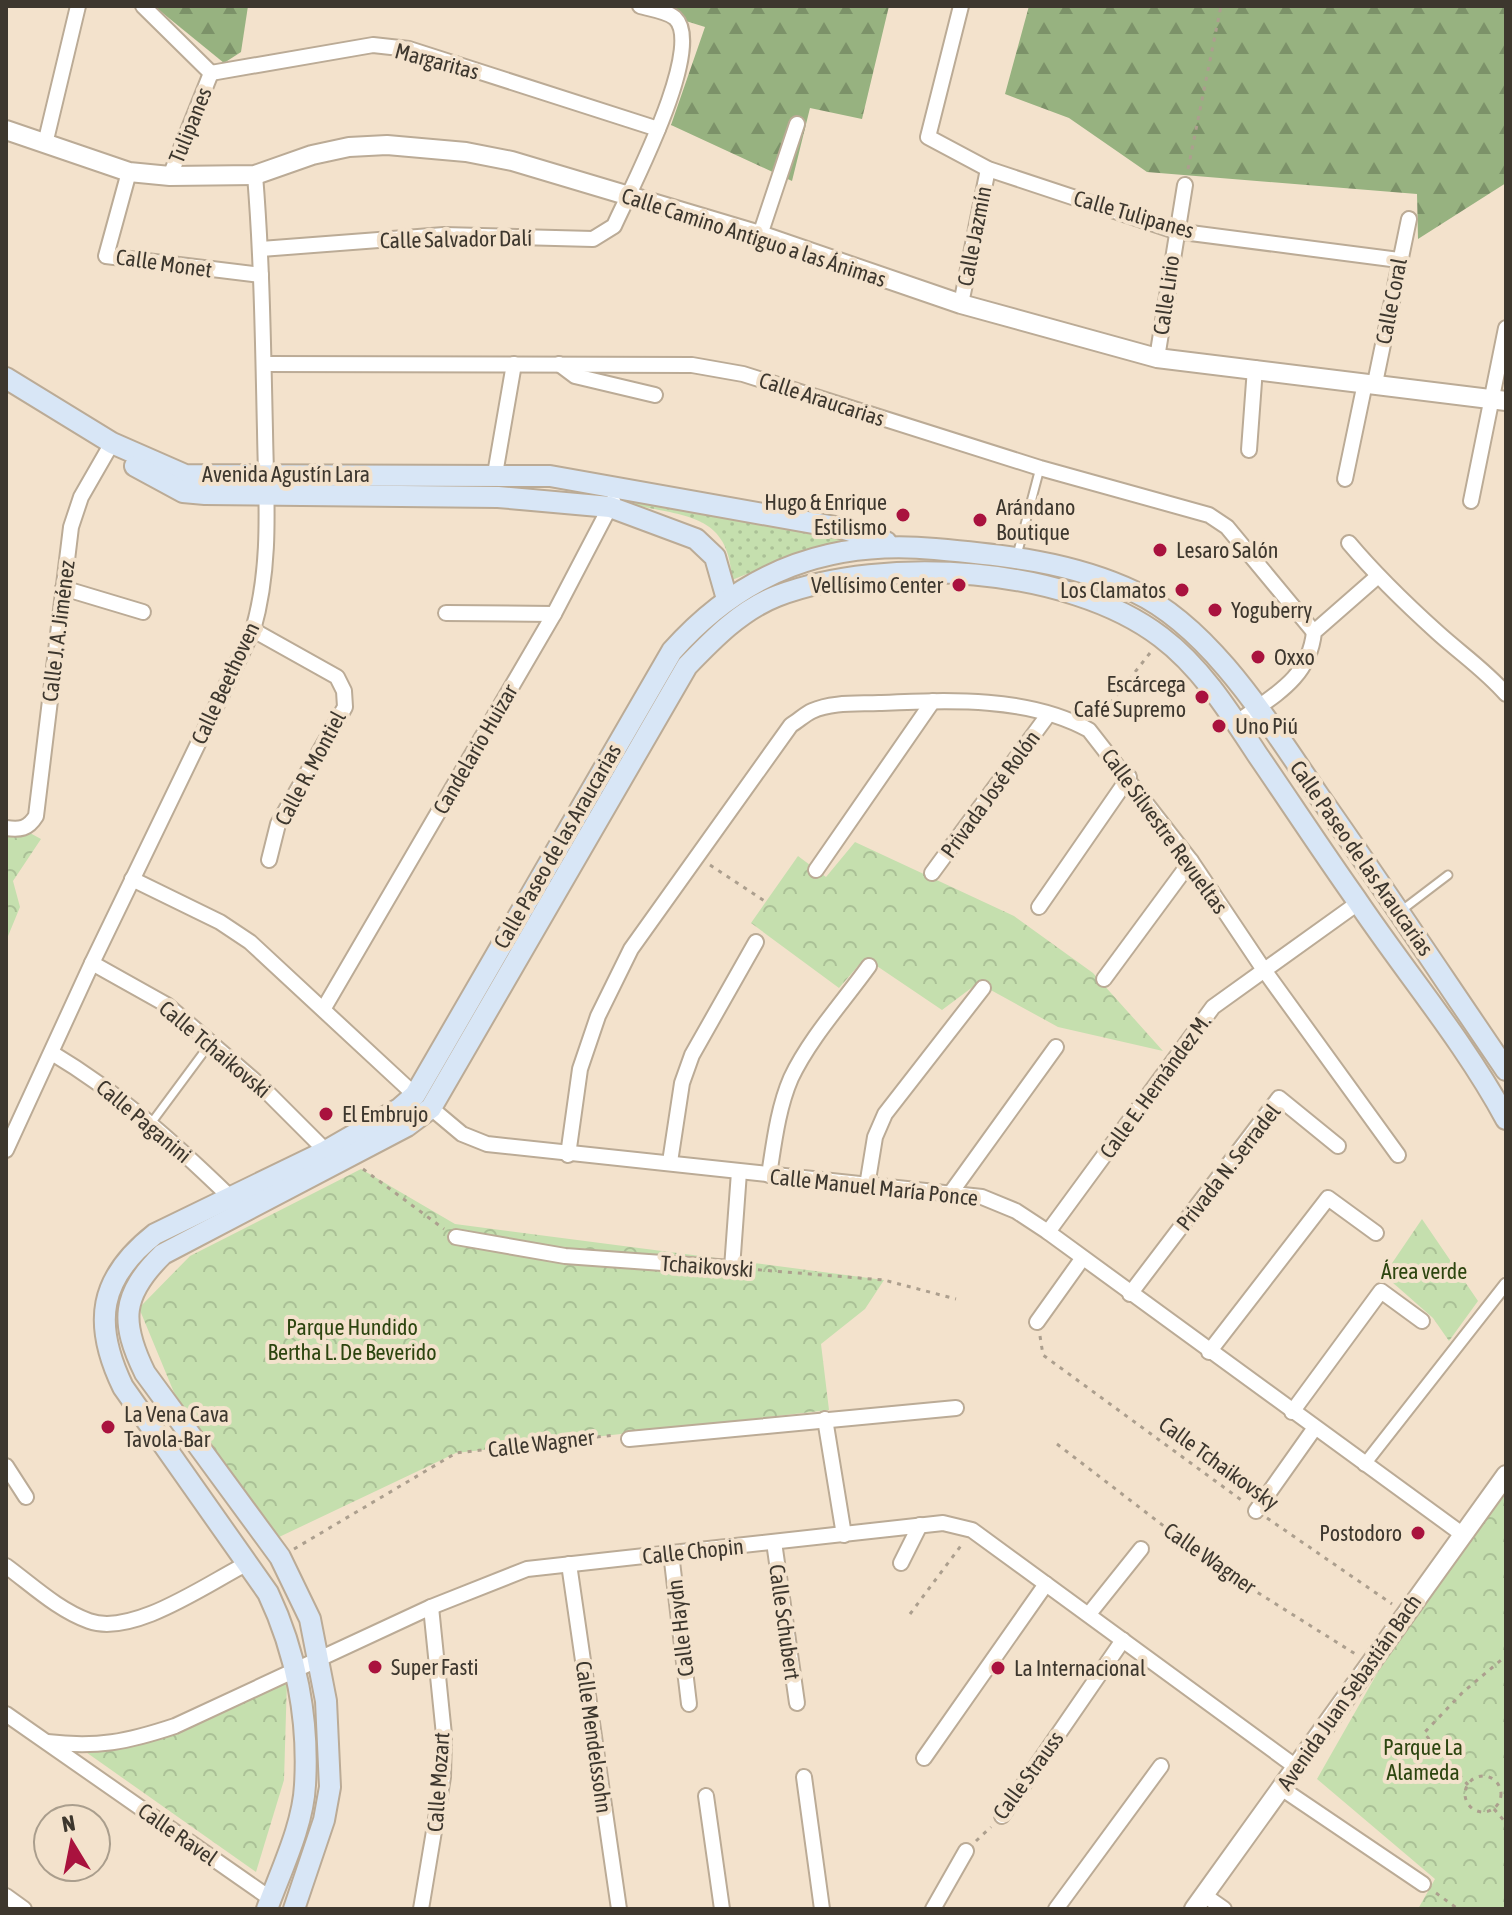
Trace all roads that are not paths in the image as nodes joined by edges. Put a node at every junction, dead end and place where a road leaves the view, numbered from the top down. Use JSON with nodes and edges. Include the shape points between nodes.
{"nodes":[{"id":1,"x":78,"y":6,"type":"edge"},
{"id":2,"x":143,"y":6,"type":"edge"},
{"id":3,"x":640,"y":6,"type":"edge"},
{"id":4,"x":961,"y":6,"type":"edge"},
{"id":5,"x":211,"y":73,"type":"junction"},
{"id":6,"x":797,"y":124,"type":"dead end"},
{"id":7,"x":658,"y":129,"type":"junction"},
{"id":8,"x":6,"y":130,"type":"edge"},
{"id":9,"x":45,"y":144,"type":"junction"},
{"id":10,"x":988,"y":169,"type":"junction"},
{"id":11,"x":129,"y":172,"type":"junction"},
{"id":12,"x":255,"y":175,"type":"junction"},
{"id":13,"x":170,"y":176,"type":"junction"},
{"id":14,"x":1185,"y":185,"type":"road end"},
{"id":15,"x":627,"y":196,"type":"junction"},
{"id":16,"x":1409,"y":219,"type":"dead end"},
{"id":17,"x":1175,"y":231,"type":"junction"},
{"id":18,"x":760,"y":235,"type":"junction"},
{"id":19,"x":261,"y":249,"type":"junction"},
{"id":20,"x":1399,"y":260,"type":"junction"},
{"id":21,"x":261,"y":275,"type":"junction"},
{"id":22,"x":961,"y":304,"type":"junction"},
{"id":23,"x":1506,"y":328,"type":"edge"},
{"id":24,"x":1157,"y":358,"type":"junction"},
{"id":25,"x":264,"y":364,"type":"junction"},
{"id":26,"x":514,"y":364,"type":"junction"},
{"id":27,"x":559,"y":364,"type":"junction"},
{"id":28,"x":1255,"y":368,"type":"junction"},
{"id":29,"x":6,"y":378,"type":"edge"},
{"id":30,"x":1370,"y":383,"type":"junction"},
{"id":31,"x":655,"y":395,"type":"dead end"},
{"id":32,"x":1499,"y":400,"type":"edge"},
{"id":33,"x":112,"y":443,"type":"junction"},
{"id":34,"x":1249,"y":450,"type":"dead end"},
{"id":35,"x":1040,"y":468,"type":"junction"},
{"id":36,"x":495,"y":474,"type":"junction"},
{"id":37,"x":1345,"y":479,"type":"dead end"},
{"id":38,"x":266,"y":482,"type":"junction"},
{"id":39,"x":620,"y":487,"type":"junction"},
{"id":40,"x":1471,"y":501,"type":"dead end"},
{"id":41,"x":610,"y":507,"type":"junction"},
{"id":42,"x":1349,"y":543,"type":"dead end"},
{"id":43,"x":898,"y":545,"type":"junction"},
{"id":44,"x":1017,"y":556,"type":"junction"},
{"id":45,"x":1378,"y":576,"type":"junction"},
{"id":46,"x":63,"y":588,"type":"junction"},
{"id":47,"x":727,"y":599,"type":"junction"},
{"id":48,"x":143,"y":612,"type":"dead end"},
{"id":49,"x":446,"y":613,"type":"dead end"},
{"id":50,"x":554,"y":614,"type":"junction"},
{"id":51,"x":253,"y":630,"type":"junction"},
{"id":52,"x":1314,"y":632,"type":"junction"},
{"id":53,"x":1506,"y":694,"type":"edge"},
{"id":54,"x":933,"y":701,"type":"junction"},
{"id":55,"x":1257,"y":707,"type":"junction"},
{"id":56,"x":1048,"y":715,"type":"junction"},
{"id":57,"x":1236,"y":723,"type":"junction"},
{"id":58,"x":625,"y":729,"type":"junction"},
{"id":59,"x":644,"y":741,"type":"junction"},
{"id":60,"x":1129,"y":777,"type":"junction"},
{"id":61,"x":6,"y":828,"type":"edge"},
{"id":62,"x":269,"y":860,"type":"dead end"},
{"id":63,"x":1191,"y":861,"type":"junction"},
{"id":64,"x":816,"y":870,"type":"dead end"},
{"id":65,"x":932,"y":873,"type":"dead end"},
{"id":66,"x":1448,"y":875,"type":"dead end"},
{"id":67,"x":132,"y":879,"type":"junction"},
{"id":68,"x":1358,"y":903,"type":"junction"},
{"id":69,"x":1039,"y":907,"type":"dead end"},
{"id":70,"x":1400,"y":911,"type":"junction"},
{"id":71,"x":756,"y":942,"type":"dead end"},
{"id":72,"x":92,"y":963,"type":"junction"},
{"id":73,"x":869,"y":966,"type":"dead end"},
{"id":74,"x":1264,"y":970,"type":"junction"},
{"id":75,"x":1104,"y":979,"type":"dead end"},
{"id":76,"x":983,"y":988,"type":"dead end"},
{"id":77,"x":324,"y":1008,"type":"junction"},
{"id":78,"x":1467,"y":1013,"type":"junction"},
{"id":79,"x":1447,"y":1026,"type":"junction"},
{"id":80,"x":212,"y":1041,"type":"junction"},
{"id":81,"x":1056,"y":1047,"type":"dead end"},
{"id":82,"x":52,"y":1053,"type":"junction"},
{"id":83,"x":1506,"y":1070,"type":"edge"},
{"id":84,"x":423,"y":1102,"type":"junction"},
{"id":85,"x":1506,"y":1119,"type":"edge"},
{"id":86,"x":152,"y":1122,"type":"junction"},
{"id":87,"x":1338,"y":1146,"type":"dead end"},
{"id":88,"x":6,"y":1150,"type":"edge"},
{"id":89,"x":326,"y":1151,"type":"junction"},
{"id":90,"x":568,"y":1155,"type":"junction"},
{"id":91,"x":1398,"y":1155,"type":"dead end"},
{"id":92,"x":670,"y":1162,"type":"junction"},
{"id":93,"x":739,"y":1172,"type":"junction"},
{"id":94,"x":769,"y":1175,"type":"junction"},
{"id":95,"x":867,"y":1186,"type":"junction"},
{"id":96,"x":950,"y":1194,"type":"junction"},
{"id":97,"x":229,"y":1196,"type":"junction"},
{"id":98,"x":1048,"y":1232,"type":"junction"},
{"id":99,"x":1376,"y":1233,"type":"dead end"},
{"id":100,"x":456,"y":1237,"type":"road end"},
{"id":101,"x":1082,"y":1259,"type":"junction"},
{"id":102,"x":1506,"y":1284,"type":"edge"},
{"id":103,"x":1130,"y":1294,"type":"junction"},
{"id":104,"x":1422,"y":1321,"type":"dead end"},
{"id":105,"x":1037,"y":1322,"type":"road end"},
{"id":106,"x":1209,"y":1352,"type":"junction"},
{"id":107,"x":956,"y":1408,"type":"dead end"},
{"id":108,"x":1292,"y":1412,"type":"junction"},
{"id":109,"x":825,"y":1419,"type":"junction"},
{"id":110,"x":1314,"y":1429,"type":"junction"},
{"id":111,"x":628,"y":1436,"type":"road end"},
{"id":112,"x":1364,"y":1465,"type":"junction"},
{"id":113,"x":6,"y":1466,"type":"edge"},
{"id":114,"x":1506,"y":1475,"type":"edge"},
{"id":115,"x":26,"y":1497,"type":"dead end"},
{"id":116,"x":1256,"y":1511,"type":"road end"},
{"id":117,"x":920,"y":1525,"type":"junction"},
{"id":118,"x":1462,"y":1534,"type":"junction"},
{"id":119,"x":844,"y":1535,"type":"junction"},
{"id":120,"x":774,"y":1542,"type":"junction"},
{"id":121,"x":1141,"y":1549,"type":"dead end"},
{"id":122,"x":671,"y":1553,"type":"junction"},
{"id":123,"x":248,"y":1563,"type":"junction"},
{"id":124,"x":901,"y":1563,"type":"dead end"},
{"id":125,"x":569,"y":1564,"type":"junction"},
{"id":126,"x":6,"y":1566,"type":"edge"},
{"id":127,"x":1046,"y":1584,"type":"junction"},
{"id":128,"x":431,"y":1607,"type":"junction"},
{"id":129,"x":1089,"y":1614,"type":"junction"},
{"id":130,"x":1123,"y":1640,"type":"junction"},
{"id":131,"x":320,"y":1659,"type":"junction"},
{"id":132,"x":295,"y":1668,"type":"junction"},
{"id":133,"x":797,"y":1703,"type":"dead end"},
{"id":134,"x":689,"y":1704,"type":"dead end"},
{"id":135,"x":6,"y":1714,"type":"edge"},
{"id":136,"x":47,"y":1742,"type":"junction"},
{"id":137,"x":924,"y":1758,"type":"dead end"},
{"id":138,"x":1161,"y":1766,"type":"dead end"},
{"id":139,"x":1296,"y":1767,"type":"junction"},
{"id":140,"x":804,"y":1777,"type":"dead end"},
{"id":141,"x":1281,"y":1788,"type":"junction"},
{"id":142,"x":706,"y":1796,"type":"dead end"},
{"id":143,"x":1002,"y":1816,"type":"road end"},
{"id":144,"x":966,"y":1851,"type":"road end"},
{"id":145,"x":1423,"y":1884,"type":"road end"},
{"id":146,"x":6,"y":1896,"type":"edge"},
{"id":147,"x":1199,"y":1902,"type":"edge"},
{"id":148,"x":269,"y":1904,"type":"edge"},
{"id":149,"x":24,"y":1909,"type":"edge"},
{"id":150,"x":294,"y":1909,"type":"edge"},
{"id":151,"x":421,"y":1909,"type":"edge"},
{"id":152,"x":619,"y":1909,"type":"edge"},
{"id":153,"x":722,"y":1909,"type":"edge"},
{"id":154,"x":822,"y":1909,"type":"edge"},
{"id":155,"x":933,"y":1909,"type":"edge"},
{"id":156,"x":1056,"y":1909,"type":"edge"},
{"id":157,"x":1224,"y":1909,"type":"edge"}],
"edges":[{"from":1,"to":9,"type":"street"},
{"from":2,"to":5,"type":"street","name":"Tulipanes"},
{"from":3,"to":7,"type":"street","name":"Calle Salvador Dalí","via":[[674,16],[681,27],[683,46]]},
{"from":4,"to":10,"type":"street","name":"Calle Tulipanes","via":[[928,137]]},
{"from":5,"to":7,"type":"street","name":"Margaritas","via":[[373,45],[409,49]]},
{"from":5,"to":13,"type":"street","name":"Tulipanes"},
{"from":6,"to":18,"type":"street"},
{"from":7,"to":15,"type":"street","name":"Calle Salvador Dalí"},
{"from":8,"to":9,"type":"street","name":"Calle Camino Antiguo a las Ánimas"},
{"from":9,"to":11,"type":"street","name":"Calle Camino Antiguo a las Ánimas"},
{"from":10,"to":17,"type":"street","name":"Calle Tulipanes"},
{"from":10,"to":22,"type":"street","name":"Calle Jazmín"},
{"from":11,"to":13,"type":"street","name":"Calle Camino Antiguo a las Ánimas"},
{"from":11,"to":21,"type":"street","name":"Calle Monet","via":[[106,256]]},
{"from":12,"to":13,"type":"street","name":"Calle Camino Antiguo a las Ánimas"},
{"from":12,"to":15,"type":"street","name":"Calle Camino Antiguo a las Ánimas","via":[[312,155],[387,145],[512,161]]},
{"from":12,"to":19,"type":"street","name":"Calle Beethoven"},
{"from":14,"to":17,"type":"street","name":"Calle Lirio"},
{"from":15,"to":18,"type":"street","name":"Calle Camino Antiguo a las Ánimas"},
{"from":15,"to":19,"type":"street","name":"Calle Salvador Dalí","via":[[614,226],[593,239],[444,235]]},
{"from":16,"to":20,"type":"street","name":"Calle Coral"},
{"from":17,"to":20,"type":"street","name":"Calle Tulipanes"},
{"from":17,"to":24,"type":"street","name":"Calle Lirio"},
{"from":18,"to":22,"type":"street","name":"Calle Camino Antiguo a las Ánimas"},
{"from":19,"to":21,"type":"street","name":"Calle Beethoven"},
{"from":20,"to":30,"type":"street","name":"Calle Coral"},
{"from":21,"to":25,"type":"street","name":"Calle Beethoven"},
{"from":22,"to":24,"type":"street","name":"Calle Camino Antiguo a las Ánimas"},
{"from":23,"to":32,"type":"street"},
{"from":24,"to":28,"type":"street","name":"Calle Camino Antiguo a las Ánimas"},
{"from":25,"to":26,"type":"street","name":"Calle Araucarias"},
{"from":25,"to":38,"type":"street","name":"Calle Beethoven"},
{"from":26,"to":27,"type":"street","name":"Calle Araucarias"},
{"from":26,"to":36,"type":"street"},
{"from":27,"to":31,"type":"street","via":[[575,376]]},
{"from":27,"to":35,"type":"street","name":"Calle Araucarias","via":[[692,365],[743,374]]},
{"from":28,"to":30,"type":"street","name":"Calle Camino Antiguo a las Ánimas"},
{"from":28,"to":34,"type":"street"},
{"from":29,"to":33,"type":"main road","name":"Avenida Agustín Lara"},
{"from":30,"to":32,"type":"street","name":"Calle Camino Antiguo a las Ánimas"},
{"from":30,"to":37,"type":"street","name":"Calle Coral"},
{"from":32,"to":40,"type":"street"},
{"from":33,"to":38,"type":"main road","name":"Avenida Agustín Lara","via":[[185,475]]},
{"from":33,"to":46,"type":"street","name":"Calle J. A. Jiménez","via":[[76,512]]},
{"from":35,"to":44,"type":"lane"},
{"from":35,"to":52,"type":"street","name":"Calle Araucarias","via":[[1209,515],[1227,527]]},
{"from":36,"to":38,"type":"main road","name":"Avenida Agustín Lara"},
{"from":36,"to":39,"type":"main road","name":"Avenida Agustín Lara"},
{"from":38,"to":41,"type":"main road","name":"Avenida Agustín Lara"},
{"from":38,"to":51,"type":"street","name":"Calle Beethoven","via":[[267,570]]},
{"from":39,"to":41,"type":"street","name":"Candelario Huizar"},
{"from":39,"to":43,"type":"main road","name":"Avenida Agustín Lara","via":[[841,528]]},
{"from":41,"to":47,"type":"main road","name":"Avenida Agustín Lara","via":[[696,539],[715,557]]},
{"from":41,"to":50,"type":"street","name":"Candelario Huizar"},
{"from":42,"to":45,"type":"street"},
{"from":43,"to":44,"type":"main road","name":"Calle Paseo de las Araucarias"},
{"from":43,"to":47,"type":"main road","name":"Calle Paseo de las Araucarias","via":[[814,558],[767,575]]},
{"from":44,"to":55,"type":"main road","name":"Calle Paseo de las Araucarias","via":[[1089,574],[1137,593],[1209,650]]},
{"from":45,"to":52,"type":"street"},
{"from":45,"to":53,"type":"street"},
{"from":46,"to":48,"type":"street"},
{"from":46,"to":61,"type":"street","name":"Calle J. A. Jiménez","via":[[36,816],[30,825]]},
{"from":47,"to":58,"type":"main road","name":"Calle Paseo de las Araucarias","via":[[672,651]]},
{"from":49,"to":50,"type":"street"},
{"from":50,"to":77,"type":"street","name":"Candelario Huizar"},
{"from":51,"to":62,"type":"street","name":"Calle R. Montiel","via":[[337,677],[344,691],[345,707],[278,824]]},
{"from":51,"to":67,"type":"street","name":"Calle Beethoven"},
{"from":52,"to":55,"type":"street","via":[[1312,654],[1300,674]]},
{"from":54,"to":56,"type":"street","name":"Calle Silvestre Revueltas","via":[[994,703]]},
{"from":54,"to":64,"type":"street"},
{"from":54,"to":90,"type":"street","name":"Calle Silvestre Revueltas","via":[[839,704],[812,711],[791,725],[631,949],[598,1016],[580,1069]]},
{"from":55,"to":57,"type":"street"},
{"from":55,"to":70,"type":"main road","name":"Calle Paseo de las Araucarias"},
{"from":56,"to":60,"type":"street","name":"Calle Silvestre Revueltas","via":[[1089,730]]},
{"from":56,"to":65,"type":"street","name":"Privada José Rolón"},
{"from":57,"to":59,"type":"main road","name":"Calle Paseo de las Araucarias","via":[[1191,664],[1124,612],[1081,593],[1011,580],[900,572],[822,582],[774,597],[737,619],[687,666]]},
{"from":57,"to":68,"type":"main road","name":"Calle Paseo de las Araucarias"},
{"from":58,"to":59,"type":"main road"},
{"from":58,"to":84,"type":"main road","name":"Calle Paseo de las Araucarias"},
{"from":59,"to":84,"type":"main road","name":"Calle Paseo de las Araucarias"},
{"from":60,"to":63,"type":"street","name":"Calle Silvestre Revueltas"},
{"from":60,"to":69,"type":"street"},
{"from":63,"to":74,"type":"street","name":"Calle Silvestre Revueltas"},
{"from":63,"to":75,"type":"street"},
{"from":66,"to":70,"type":"lane"},
{"from":67,"to":72,"type":"street","name":"Calle Beethoven"},
{"from":67,"to":77,"type":"street","name":"Calle Manuel María Ponce","via":[[250,942]]},
{"from":68,"to":74,"type":"street","name":"Calle E. Hernández M."},
{"from":68,"to":79,"type":"main road","name":"Calle Paseo de las Araucarias"},
{"from":70,"to":78,"type":"main road","name":"Calle Paseo de las Araucarias"},
{"from":71,"to":92,"type":"street","via":[[692,1055],[682,1083]]},
{"from":72,"to":80,"type":"street","name":"Calle Tchaikovski","via":[[167,1005]]},
{"from":72,"to":82,"type":"street","name":"Calle Beethoven"},
{"from":73,"to":94,"type":"street","via":[[791,1079]]},
{"from":74,"to":91,"type":"street","name":"Calle Silvestre Revueltas"},
{"from":74,"to":98,"type":"street","name":"Calle E. Hernández M.","via":[[1213,1007]]},
{"from":76,"to":95,"type":"street","via":[[885,1114],[875,1137]]},
{"from":77,"to":84,"type":"street","name":"Calle Manuel María Ponce"},
{"from":78,"to":79,"type":"main road"},
{"from":78,"to":83,"type":"main road","name":"Calle Paseo de las Araucarias"},
{"from":79,"to":85,"type":"main road","name":"Calle Paseo de las Araucarias"},
{"from":80,"to":86,"type":"lane"},
{"from":80,"to":89,"type":"street","name":"Calle Tchaikovski"},
{"from":81,"to":96,"type":"street"},
{"from":82,"to":86,"type":"street","name":"Calle Paganini"},
{"from":82,"to":88,"type":"street","name":"Calle Beethoven"},
{"from":84,"to":89,"type":"main road","name":"Calle Paseo de las Araucarias","via":[[399,1109]]},
{"from":84,"to":90,"type":"street","name":"Calle Manuel María Ponce","via":[[462,1134],[487,1144]]},
{"from":84,"to":131,"type":"main road","name":"Calle Paseo de las Araucarias","via":[[407,1126],[163,1254],[140,1276],[130,1301],[130,1337],[145,1373],[280,1557],[310,1619]]},
{"from":86,"to":97,"type":"street","name":"Calle Paganini"},
{"from":87,"to":103,"type":"street","name":"Privada N. Serradel","via":[[1279,1098]]},
{"from":89,"to":97,"type":"main road","name":"Calle Paseo de las Araucarias"},
{"from":90,"to":92,"type":"street","name":"Calle Manuel María Ponce"},
{"from":92,"to":93,"type":"street","name":"Calle Manuel María Ponce"},
{"from":93,"to":94,"type":"street","name":"Calle Manuel María Ponce"},
{"from":93,"to":100,"type":"street","name":"Tchaikovski","via":[[732,1268],[565,1256]]},
{"from":94,"to":95,"type":"street","name":"Calle Manuel María Ponce"},
{"from":95,"to":96,"type":"street","name":"Calle Manuel María Ponce"},
{"from":96,"to":98,"type":"street","name":"Calle Manuel María Ponce","via":[[999,1202]]},
{"from":97,"to":123,"type":"main road","name":"Calle Paseo de las Araucarias","via":[[133,1251],[116,1273],[106,1301],[104,1331],[123,1387]]},
{"from":98,"to":101,"type":"street","name":"Calle Manuel María Ponce"},
{"from":99,"to":106,"type":"street","via":[[1328,1198]]},
{"from":101,"to":103,"type":"street","name":"Calle Manuel María Ponce"},
{"from":101,"to":105,"type":"street"},
{"from":102,"to":112,"type":"street"},
{"from":103,"to":106,"type":"street","name":"Calle Manuel María Ponce"},
{"from":104,"to":108,"type":"street","via":[[1381,1291]]},
{"from":106,"to":108,"type":"street","name":"Calle Manuel María Ponce"},
{"from":107,"to":109,"type":"street"},
{"from":108,"to":110,"type":"street","name":"Calle Manuel María Ponce"},
{"from":109,"to":111,"type":"street"},
{"from":109,"to":119,"type":"street"},
{"from":110,"to":112,"type":"street","name":"Calle Manuel María Ponce"},
{"from":110,"to":116,"type":"street"},
{"from":112,"to":118,"type":"street","name":"Calle Manuel María Ponce"},
{"from":113,"to":115,"type":"street"},
{"from":114,"to":118,"type":"street","name":"Avenida Juan Sebastián Bach"},
{"from":117,"to":119,"type":"street","name":"Calle Chopin"},
{"from":117,"to":124,"type":"street"},
{"from":117,"to":127,"type":"street","name":"Calle Chopin","via":[[959,1524],[972,1530]]},
{"from":118,"to":139,"type":"street","name":"Avenida Juan Sebastián Bach"},
{"from":119,"to":120,"type":"street","name":"Calle Chopin"},
{"from":120,"to":122,"type":"street","name":"Calle Chopin"},
{"from":120,"to":133,"type":"street","name":"Calle Schubert"},
{"from":121,"to":129,"type":"street"},
{"from":122,"to":125,"type":"street","name":"Calle Chopin"},
{"from":122,"to":134,"type":"street","name":"Calle Haydn"},
{"from":123,"to":126,"type":"street","via":[[136,1621],[112,1625],[67,1611]]},
{"from":123,"to":132,"type":"main road","name":"Calle Paseo de las Araucarias","via":[[285,1628]]},
{"from":125,"to":128,"type":"street","name":"Calle Chopin","via":[[527,1569]]},
{"from":125,"to":152,"type":"street","name":"Calle Mendelssohn"},
{"from":127,"to":129,"type":"street","name":"Calle Chopin"},
{"from":127,"to":137,"type":"street"},
{"from":128,"to":131,"type":"street","name":"Calle Chopin"},
{"from":128,"to":151,"type":"street","name":"Calle Mozart","via":[[444,1735],[441,1792]]},
{"from":129,"to":130,"type":"street","name":"Calle Chopin"},
{"from":130,"to":139,"type":"street","name":"Calle Chopin"},
{"from":130,"to":143,"type":"street","name":"Calle Strauss"},
{"from":131,"to":132,"type":"street","name":"Calle Chopin"},
{"from":131,"to":150,"type":"main road","name":"Calle Paseo de las Araucarias","via":[[330,1787]]},
{"from":132,"to":136,"type":"street","name":"Calle Chopin","via":[[175,1726],[132,1740],[90,1747]]},
{"from":132,"to":148,"type":"main road","name":"Calle Paseo de las Araucarias","via":[[305,1786]]},
{"from":135,"to":136,"type":"street","name":"Calle Ravel"},
{"from":136,"to":148,"type":"street","name":"Calle Ravel"},
{"from":138,"to":156,"type":"street"},
{"from":139,"to":141,"type":"street","name":"Avenida Juan Sebastián Bach"},
{"from":140,"to":154,"type":"street"},
{"from":141,"to":145,"type":"street"},
{"from":141,"to":147,"type":"street","name":"Avenida Juan Sebastián Bach"},
{"from":142,"to":153,"type":"street"},
{"from":144,"to":155,"type":"street"},
{"from":146,"to":149,"type":"street"},
{"from":147,"to":157,"type":"street"}]}
